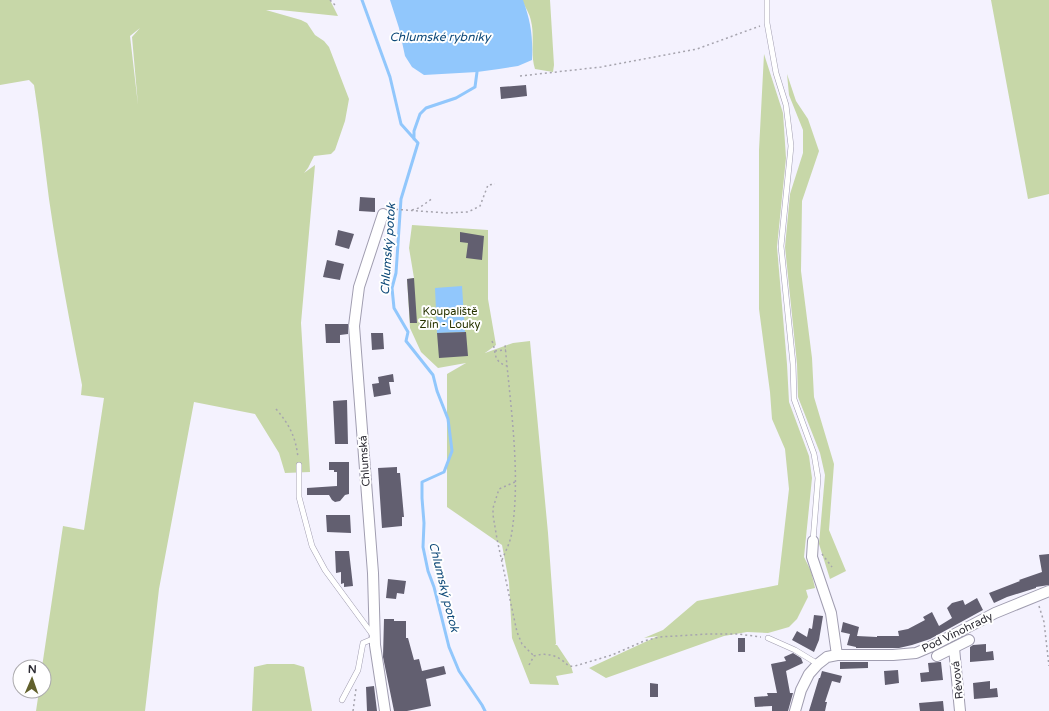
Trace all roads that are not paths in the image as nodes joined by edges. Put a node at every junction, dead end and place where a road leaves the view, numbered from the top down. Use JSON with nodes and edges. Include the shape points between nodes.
{"nodes":[{"id":1,"x":767,"y":0,"type":"edge"},
{"id":2,"x":383,"y":214,"type":"dead end"},
{"id":3,"x":299,"y":465,"type":"road end"},
{"id":4,"x":813,"y":541,"type":"joint"},
{"id":5,"x":1049,"y":591,"type":"edge"},
{"id":6,"x":375,"y":638,"type":"junction"},
{"id":7,"x":768,"y":638,"type":"road end"},
{"id":8,"x":969,"y":640,"type":"dead end"},
{"id":9,"x":954,"y":648,"type":"junction"},
{"id":10,"x":837,"y":655,"type":"junction"},
{"id":11,"x":936,"y":656,"type":"dead end"},
{"id":12,"x":818,"y":664,"type":"junction"},
{"id":13,"x":342,"y":700,"type":"dead end"},
{"id":14,"x":384,"y":711,"type":"edge"},
{"id":15,"x":795,"y":711,"type":"edge"},
{"id":16,"x":960,"y":711,"type":"edge"}],
"edges":[{"from":1,"to":4,"type":"lane","via":[[767,23],[776,73],[786,105],[791,146],[781,246],[794,399],[814,454],[818,478]]},
{"from":2,"to":6,"type":"street","name":"Chlumská","via":[[359,288],[354,326]]},
{"from":3,"to":6,"type":"lane","via":[[299,497],[312,546],[325,570]]},
{"from":4,"to":10,"type":"street","via":[[812,557],[830,613]]},
{"from":5,"to":10,"type":"street","name":"Pod Vinohrady","via":[[995,613],[916,653]]},
{"from":6,"to":13,"type":"lane","via":[[363,643],[358,670]]},
{"from":6,"to":14,"type":"street","name":"Chlumská","via":[[376,663]]},
{"from":7,"to":12,"type":"lane"},
{"from":8,"to":9,"type":"street","name":"Révová"},
{"from":9,"to":11,"type":"street","name":"Révová"},
{"from":9,"to":16,"type":"street","name":"Révová"},
{"from":10,"to":12,"type":"street","via":[[827,657]]},
{"from":12,"to":15,"type":"street","via":[[805,682]]}]}
